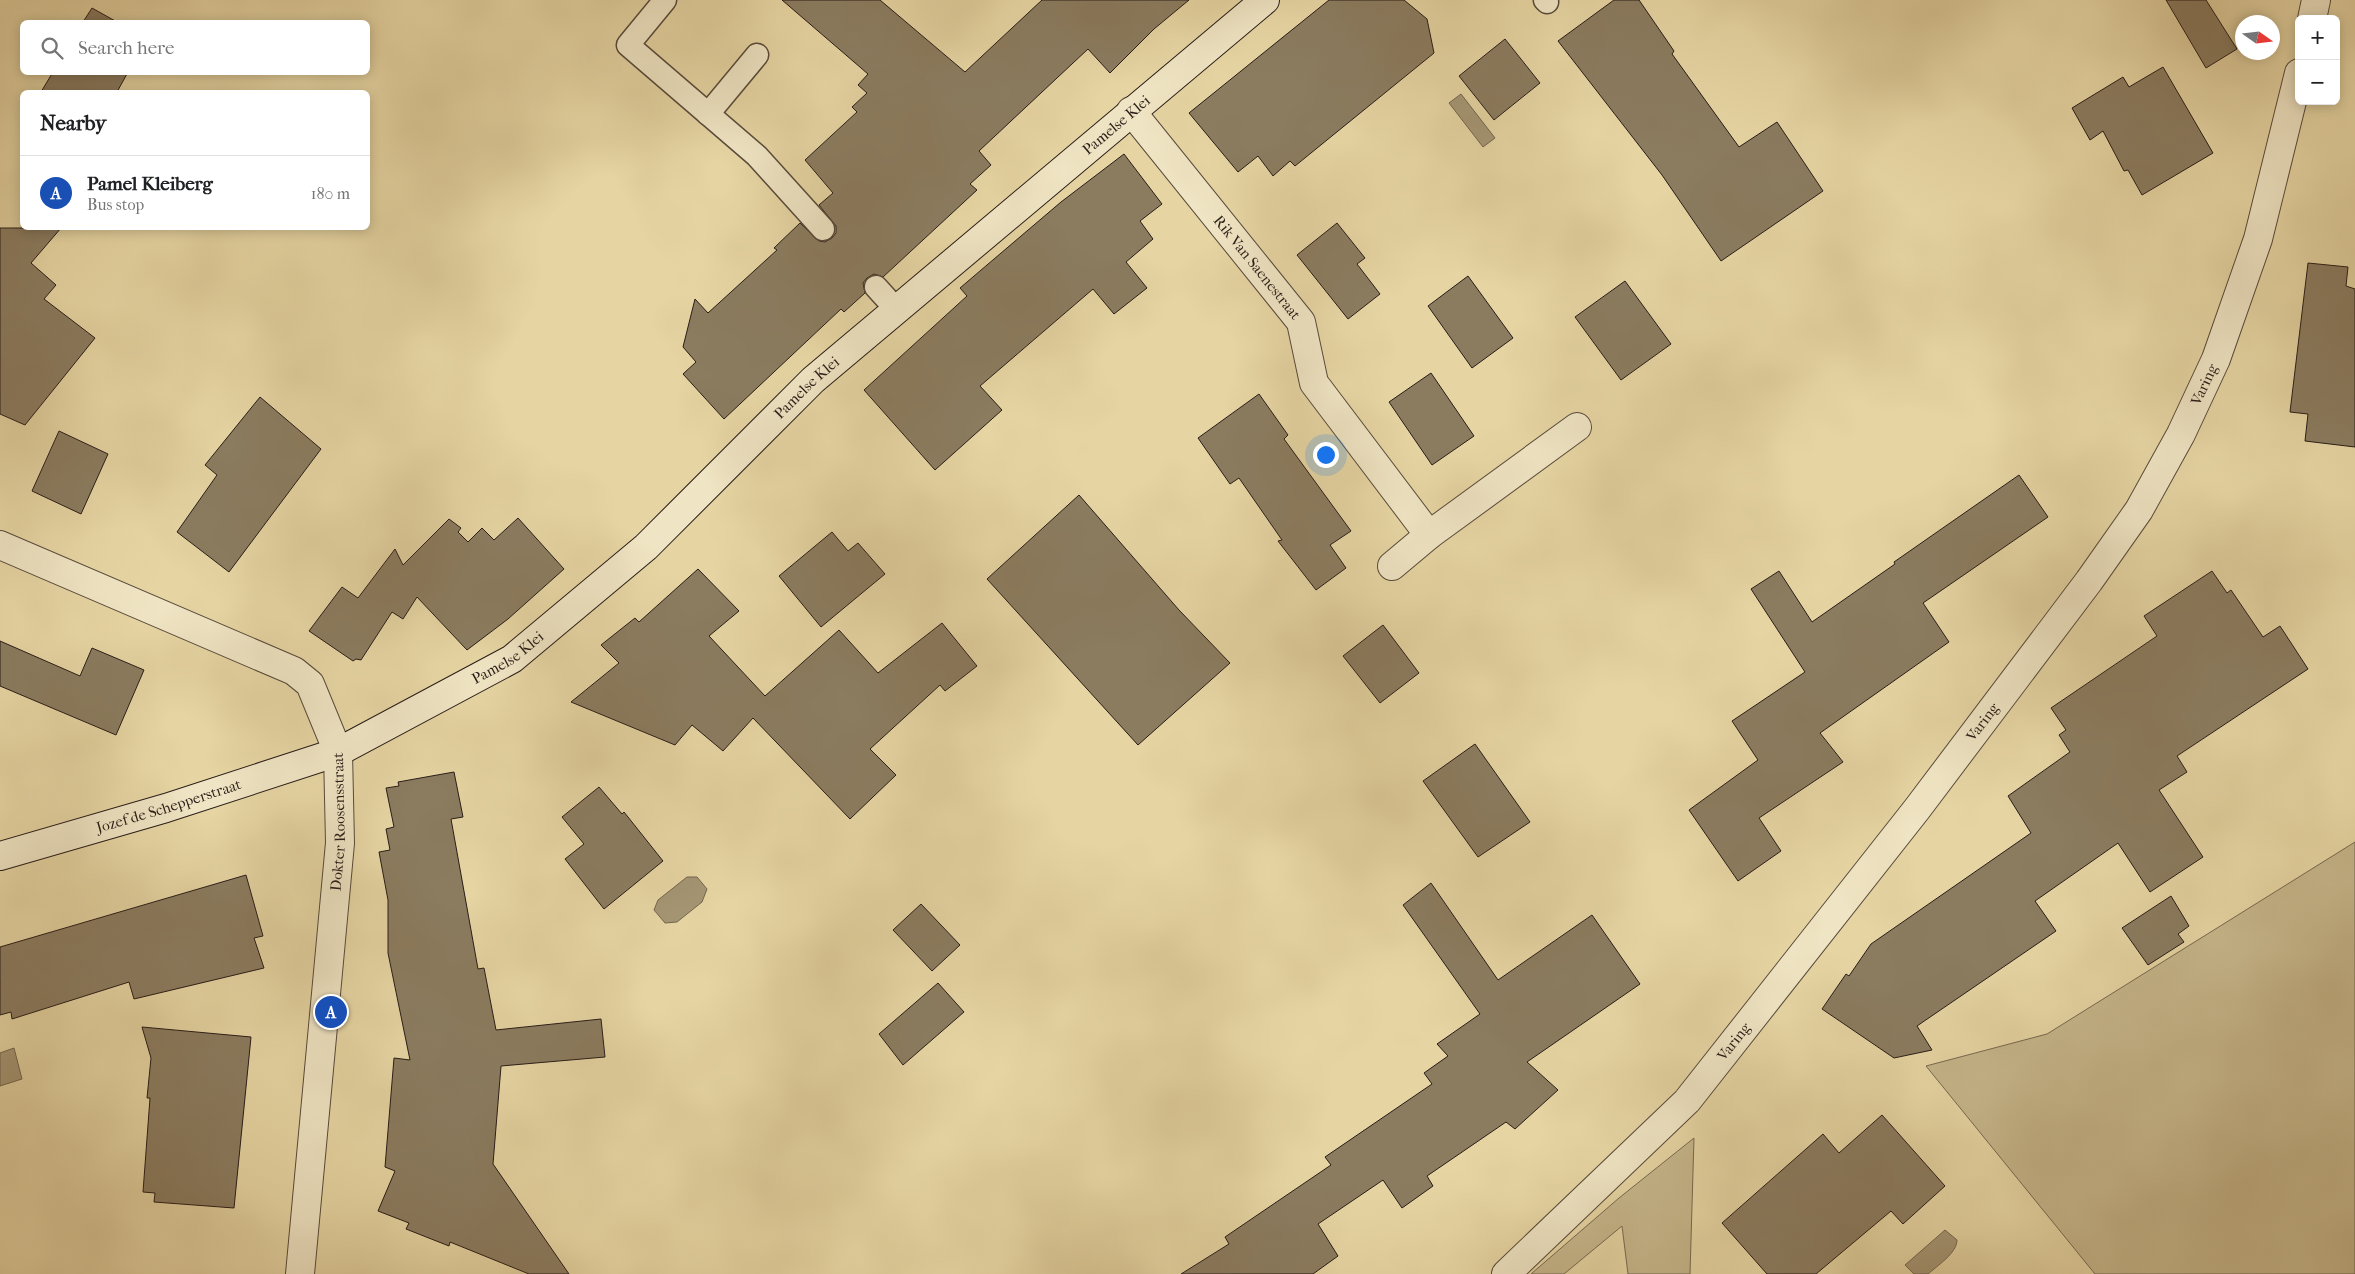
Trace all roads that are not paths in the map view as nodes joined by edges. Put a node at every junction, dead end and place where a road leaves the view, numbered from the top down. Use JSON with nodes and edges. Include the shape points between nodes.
{"nodes":[{"id":1,"x":665,"y":0,"type":"edge"},
{"id":2,"x":2316,"y":0,"type":"edge"},
{"id":3,"x":1257,"y":3,"type":"edge"},
{"id":4,"x":2313,"y":15,"type":"edge"},
{"id":5,"x":757,"y":55,"type":"dead end"},
{"id":6,"x":2295,"y":89,"type":"edge"},
{"id":7,"x":1131,"y":111,"type":"junction"},
{"id":8,"x":708,"y":114,"type":"junction"},
{"id":9,"x":823,"y":229,"type":"dead end"},
{"id":10,"x":876,"y":288,"type":"dead end"},
{"id":11,"x":896,"y":309,"type":"junction"},
{"id":12,"x":1577,"y":427,"type":"dead end"},
{"id":13,"x":1429,"y":535,"type":"junction"},
{"id":14,"x":0,"y":545,"type":"edge"},
{"id":15,"x":1392,"y":566,"type":"dead end"},
{"id":16,"x":338,"y":752,"type":"junction"},
{"id":17,"x":0,"y":856,"type":"edge"},
{"id":18,"x":300,"y":1274,"type":"edge"},
{"id":19,"x":1506,"y":1274,"type":"edge"}],
"edges":[{"from":1,"to":8,"type":"lane","via":[[628,45]]},
{"from":2,"to":4,"type":"street"},
{"from":3,"to":7,"type":"street","name":"Pamelse Klei"},
{"from":5,"to":8,"type":"lane"},
{"from":6,"to":19,"type":"street","name":"Varing","via":[[2258,239],[2216,359],[2181,434],[2139,510],[1917,809],[1687,1101]]},
{"from":7,"to":11,"type":"street","name":"Pamelse Klei"},
{"from":7,"to":13,"type":"street","name":"Rik Van Saenestraat","via":[[1300,322],[1314,383]]},
{"from":8,"to":9,"type":"lane","via":[[757,156]]},
{"from":10,"to":11,"type":"lane"},
{"from":11,"to":16,"type":"street","name":"Pamelse Klei","via":[[813,380],[646,546],[512,659]]},
{"from":12,"to":13,"type":"street"},
{"from":13,"to":15,"type":"street"},
{"from":14,"to":16,"type":"street","name":"Dokter Roosensstraat","via":[[294,671],[310,684]]},
{"from":16,"to":17,"type":"street","name":"Jozef de Schepperstraat","via":[[166,808]]},
{"from":16,"to":18,"type":"street","name":"Dokter Roosensstraat","via":[[340,842]]}]}
